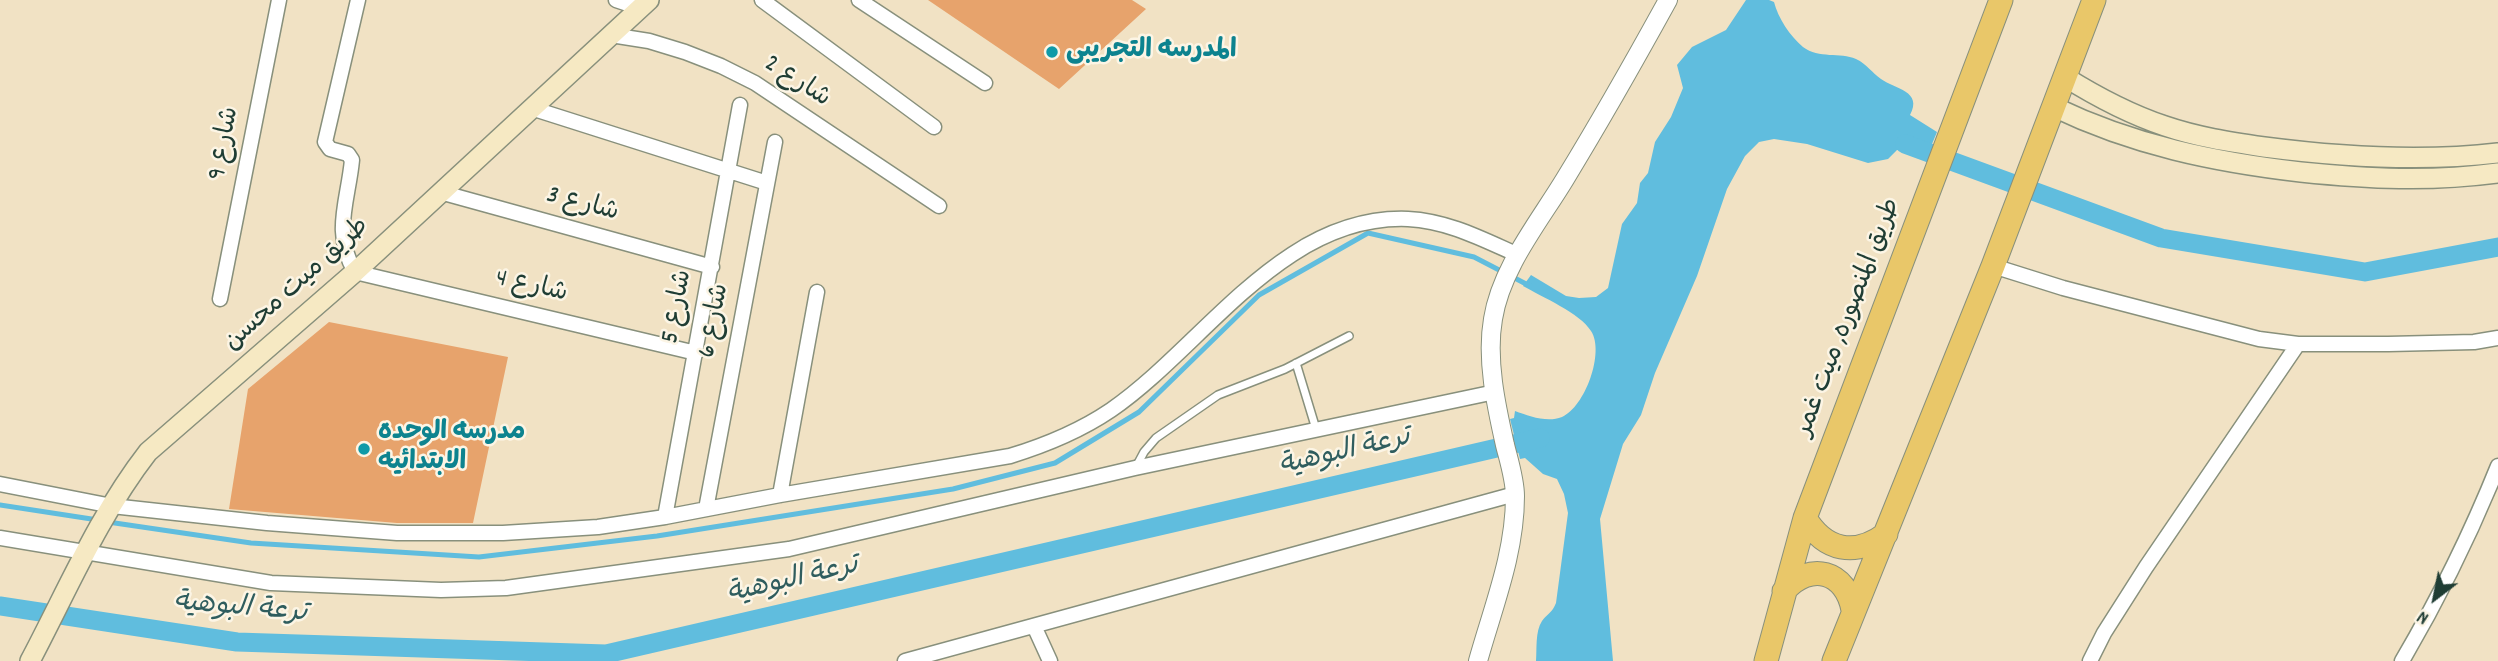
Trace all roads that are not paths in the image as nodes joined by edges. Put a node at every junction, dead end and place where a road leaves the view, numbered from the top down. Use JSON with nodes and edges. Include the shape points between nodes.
{"nodes":[{"id":1,"x":279,"y":0,"type":"edge"},
{"id":2,"x":358,"y":0,"type":"edge"},
{"id":3,"x":616,"y":0,"type":"edge"},
{"id":4,"x":762,"y":0,"type":"edge"},
{"id":5,"x":859,"y":0,"type":"edge"},
{"id":6,"x":1668,"y":0,"type":"edge"},
{"id":7,"x":2001,"y":0,"type":"edge"},
{"id":8,"x":2094,"y":0,"type":"edge"},
{"id":9,"x":644,"y":4,"type":"edge"},
{"id":10,"x":611,"y":35,"type":"junction"},
{"id":11,"x":2065,"y":77,"type":"junction"},
{"id":12,"x":985,"y":83,"type":"dead end"},
{"id":13,"x":740,"y":105,"type":"dead end"},
{"id":14,"x":531,"y":107,"type":"junction"},
{"id":15,"x":2050,"y":116,"type":"junction"},
{"id":16,"x":934,"y":127,"type":"dead end"},
{"id":17,"x":775,"y":142,"type":"dead end"},
{"id":18,"x":2498,"y":153,"type":"edge"},
{"id":19,"x":729,"y":170,"type":"junction"},
{"id":20,"x":2498,"y":173,"type":"edge"},
{"id":21,"x":767,"y":183,"type":"junction"},
{"id":22,"x":440,"y":192,"type":"junction"},
{"id":23,"x":939,"y":206,"type":"dead end"},
{"id":24,"x":1515,"y":260,"type":"junction"},
{"id":25,"x":1993,"y":266,"type":"junction"},
{"id":26,"x":712,"y":267,"type":"junction"},
{"id":27,"x":355,"y":272,"type":"junction"},
{"id":28,"x":817,"y":292,"type":"dead end"},
{"id":29,"x":220,"y":299,"type":"dead end"},
{"id":30,"x":1349,"y":336,"type":"dead end"},
{"id":31,"x":2498,"y":338,"type":"edge"},
{"id":32,"x":2298,"y":344,"type":"junction"},
{"id":33,"x":696,"y":353,"type":"junction"},
{"id":34,"x":1296,"y":363,"type":"junction"},
{"id":35,"x":1495,"y":392,"type":"junction"},
{"id":36,"x":1316,"y":430,"type":"junction"},
{"id":37,"x":1135,"y":468,"type":"junction"},
{"id":38,"x":2497,"y":470,"type":"edge"},
{"id":39,"x":0,"y":484,"type":"edge"},
{"id":40,"x":1515,"y":494,"type":"junction"},
{"id":41,"x":780,"y":495,"type":"junction"},
{"id":42,"x":112,"y":506,"type":"junction"},
{"id":43,"x":706,"y":509,"type":"junction"},
{"id":44,"x":665,"y":517,"type":"junction"},
{"id":45,"x":1805,"y":518,"type":"junction"},
{"id":46,"x":1886,"y":534,"type":"junction"},
{"id":47,"x":0,"y":538,"type":"edge"},
{"id":48,"x":85,"y":553,"type":"junction"},
{"id":49,"x":1784,"y":591,"type":"junction"},
{"id":50,"x":1853,"y":610,"type":"junction"},
{"id":51,"x":1034,"y":626,"type":"junction"},
{"id":52,"x":33,"y":657,"type":"edge"},
{"id":53,"x":905,"y":661,"type":"edge"},
{"id":54,"x":1050,"y":661,"type":"edge"},
{"id":55,"x":1478,"y":661,"type":"edge"},
{"id":56,"x":1766,"y":661,"type":"edge"},
{"id":57,"x":1834,"y":661,"type":"edge"},
{"id":58,"x":2090,"y":661,"type":"edge"},
{"id":59,"x":2403,"y":661,"type":"edge"}],
"edges":[{"from":1,"to":29,"type":"street","name":"شارع 9"},
{"from":2,"to":27,"type":"street","via":[[326,142],[352,160],[341,224],[344,249]]},
{"from":3,"to":9,"type":"street"},
{"from":4,"to":16,"type":"street"},
{"from":5,"to":12,"type":"street"},
{"from":6,"to":24,"type":"street","via":[[1616,96]]},
{"from":7,"to":45,"type":"highway","name":"طريق المنصوره, ميت غمر"},
{"from":8,"to":11,"type":"highway"},
{"from":9,"to":10,"type":"main road","name":"طريق ميت محسن"},
{"from":10,"to":14,"type":"main road","name":"طريق ميت محسن"},
{"from":10,"to":23,"type":"street","name":"شارع 2","via":[[649,41],[732,71]]},
{"from":11,"to":15,"type":"highway"},
{"from":11,"to":18,"type":"main road","via":[[2133,114],[2199,136],[2354,155]]},
{"from":13,"to":19,"type":"street","name":"شارع 5"},
{"from":14,"to":19,"type":"street"},
{"from":14,"to":22,"type":"main road","name":"طريق ميت محسن"},
{"from":15,"to":20,"type":"main road","via":[[2161,148],[2238,163],[2365,179]]},
{"from":15,"to":25,"type":"highway"},
{"from":17,"to":21,"type":"street","name":"شارع 6"},
{"from":19,"to":21,"type":"street"},
{"from":19,"to":26,"type":"street","name":"شارع 5"},
{"from":21,"to":43,"type":"street","name":"شارع 6"},
{"from":22,"to":26,"type":"street","name":"شارع 3"},
{"from":22,"to":27,"type":"main road","name":"طريق ميت محسن"},
{"from":24,"to":35,"type":"street","via":[[1502,283],[1493,319]]},
{"from":24,"to":41,"type":"street","via":[[1440,223],[1382,220],[1348,227],[1287,257],[1120,403],[1046,446]]},
{"from":25,"to":32,"type":"street","via":[[2195,324]]},
{"from":25,"to":46,"type":"highway"},
{"from":26,"to":33,"type":"street","name":"شارع 5"},
{"from":27,"to":33,"type":"street","name":"شارع 4"},
{"from":27,"to":42,"type":"main road","name":"طريق ميت محسن","via":[[148,453]]},
{"from":28,"to":41,"type":"street"},
{"from":30,"to":34,"type":"lane"},
{"from":31,"to":32,"type":"street"},
{"from":32,"to":58,"type":"street","via":[[2146,567]]},
{"from":33,"to":44,"type":"street","name":"شارع 5"},
{"from":34,"to":36,"type":"lane"},
{"from":34,"to":37,"type":"lane","via":[[1209,401],[1156,438]]},
{"from":35,"to":36,"type":"street"},
{"from":35,"to":40,"type":"street"},
{"from":36,"to":37,"type":"street"},
{"from":37,"to":48,"type":"street","via":[[789,549],[506,588],[271,583]]},
{"from":38,"to":59,"type":"street","via":[[2456,563]]},
{"from":39,"to":42,"type":"street"},
{"from":40,"to":51,"type":"street"},
{"from":40,"to":55,"type":"street","via":[[1504,577]]},
{"from":41,"to":43,"type":"street"},
{"from":42,"to":44,"type":"street","via":[[397,533],[503,533]]},
{"from":42,"to":48,"type":"main road","name":"طريق ميت محسن"},
{"from":43,"to":44,"type":"street"},
{"from":45,"to":46,"type":"highway","via":[[1822,539],[1848,548],[1862,547]]},
{"from":45,"to":49,"type":"highway","name":"طريق المنصوره, ميت غمر"},
{"from":46,"to":50,"type":"highway"},
{"from":47,"to":48,"type":"street"},
{"from":48,"to":52,"type":"main road","name":"طريق ميت محسن"},
{"from":49,"to":50,"type":"highway","via":[[1802,576],[1825,574],[1845,587]]},
{"from":49,"to":56,"type":"highway","name":"طريق المنصوره, ميت غمر"},
{"from":50,"to":57,"type":"highway"},
{"from":51,"to":53,"type":"street"},
{"from":51,"to":54,"type":"street"}]}
